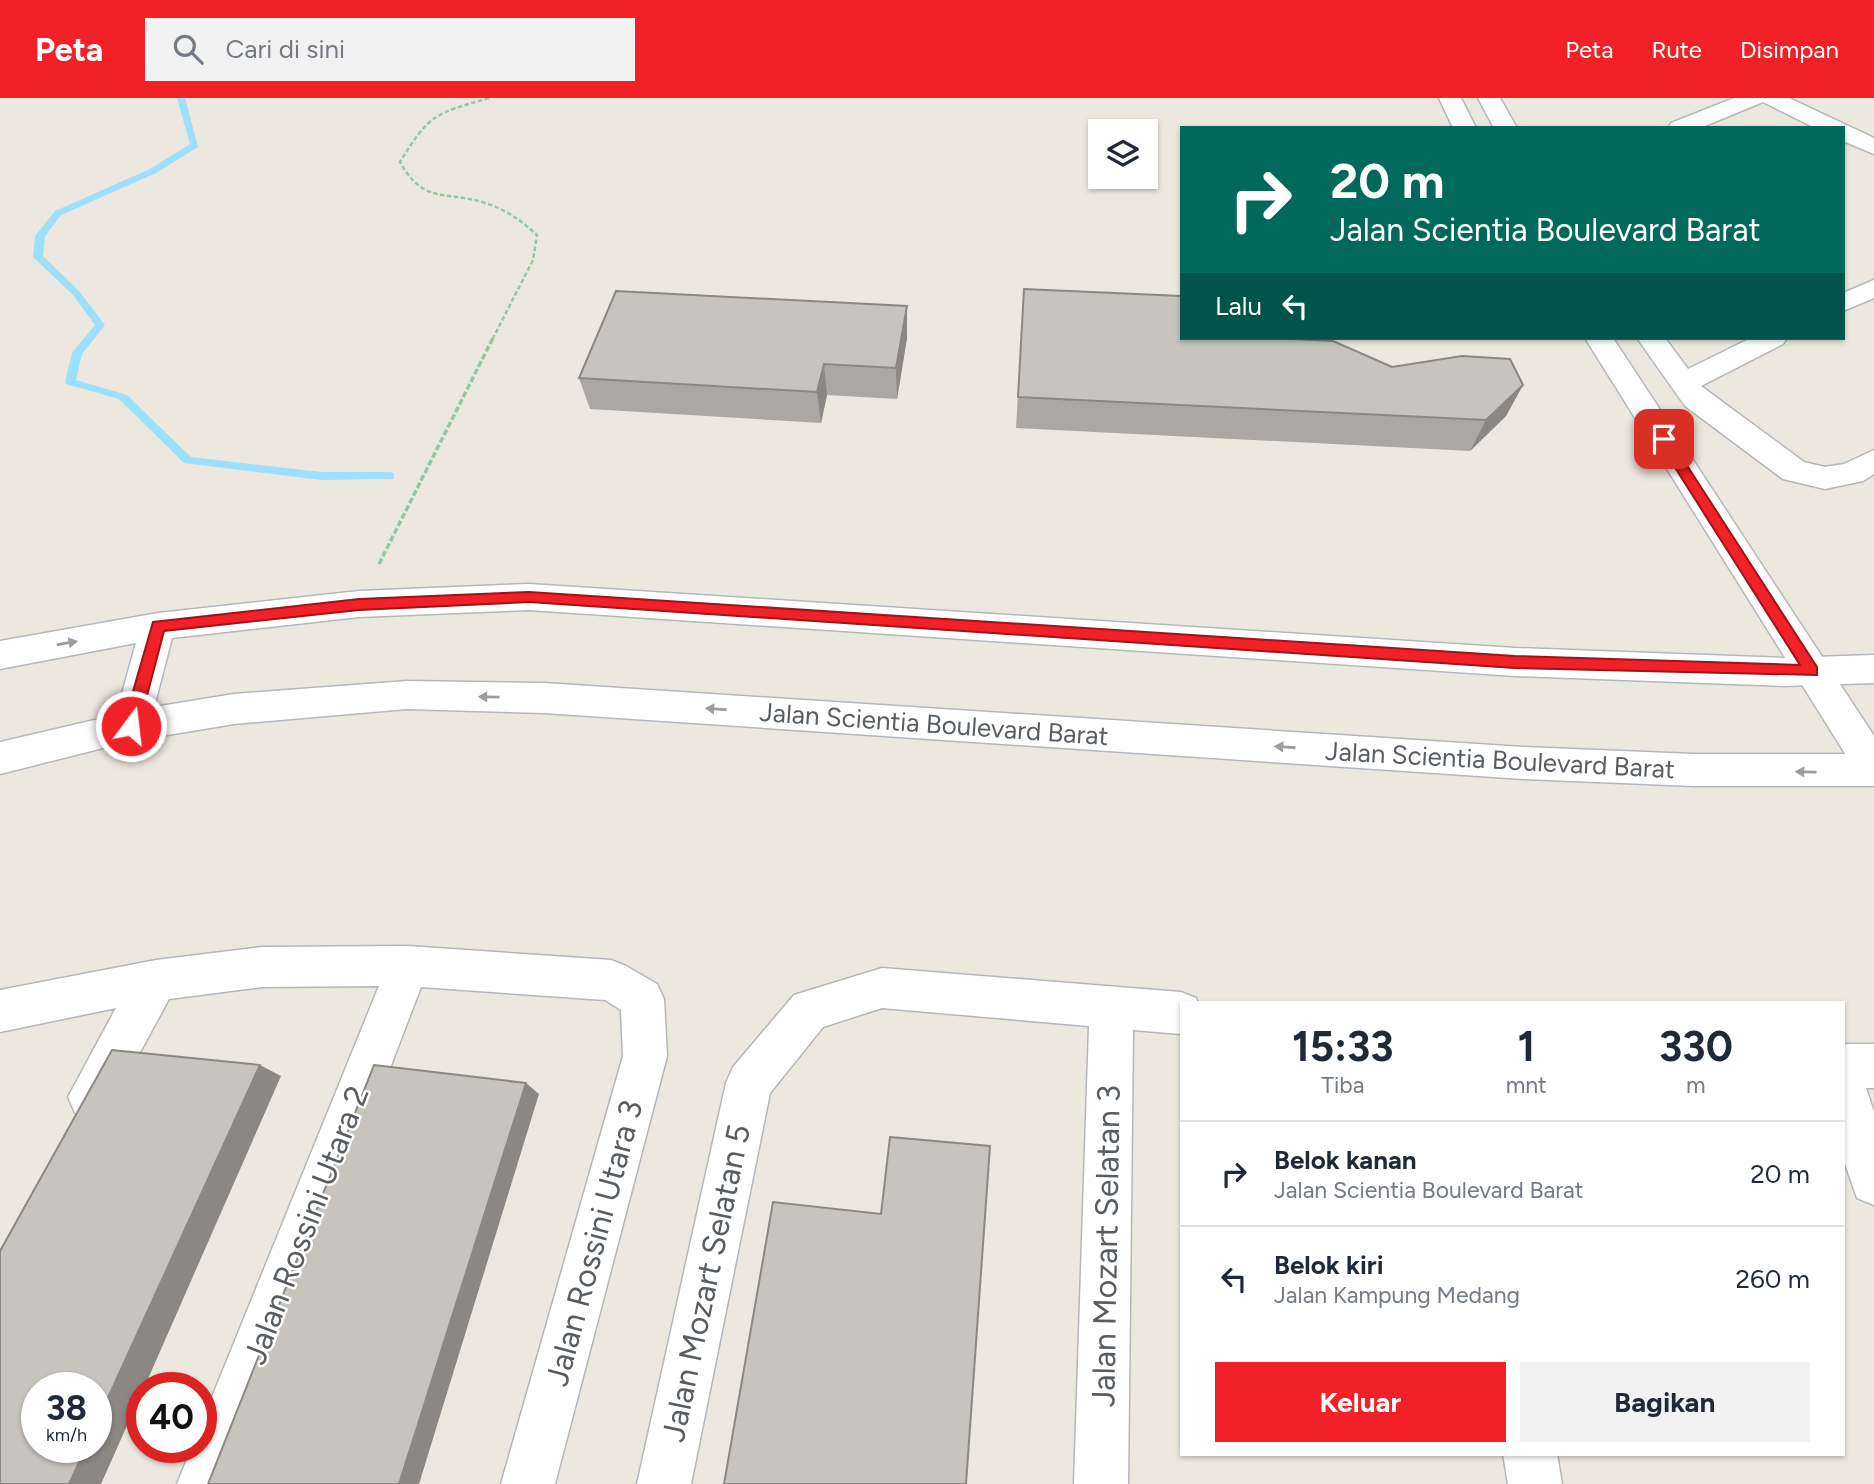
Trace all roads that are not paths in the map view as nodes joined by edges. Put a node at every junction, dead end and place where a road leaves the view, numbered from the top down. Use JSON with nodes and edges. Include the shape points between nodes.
{"nodes":[{"id":1,"x":1450,"y":98,"type":"edge"},
{"id":2,"x":1489,"y":98,"type":"edge"},
{"id":3,"x":1754,"y":98,"type":"edge"},
{"id":4,"x":1771,"y":98,"type":"edge"},
{"id":5,"x":1464,"y":126,"type":"edge"},
{"id":6,"x":1505,"y":126,"type":"edge"},
{"id":7,"x":1684,"y":126,"type":"edge"},
{"id":8,"x":1830,"y":126,"type":"edge"},
{"id":9,"x":1845,"y":134,"type":"edge"},
{"id":10,"x":1867,"y":153,"type":"edge"},
{"id":11,"x":1874,"y":288,"type":"edge"},
{"id":12,"x":1845,"y":302,"type":"edge"},
{"id":13,"x":1600,"y":340,"type":"edge"},
{"id":14,"x":1652,"y":340,"type":"edge"},
{"id":15,"x":1769,"y":340,"type":"edge"},
{"id":16,"x":1683,"y":383,"type":"junction"},
{"id":17,"x":1863,"y":467,"type":"edge"},
{"id":18,"x":158,"y":626,"type":"junction"},
{"id":19,"x":0,"y":655,"type":"edge"},
{"id":20,"x":1874,"y":669,"type":"edge"},
{"id":21,"x":1812,"y":671,"type":"junction"},
{"id":22,"x":131,"y":726,"type":"junction"},
{"id":23,"x":0,"y":758,"type":"edge"},
{"id":24,"x":1874,"y":769,"type":"edge"},
{"id":25,"x":408,"y":966,"type":"junction"},
{"id":26,"x":156,"y":979,"type":"junction"},
{"id":27,"x":1111,"y":1008,"type":"junction"},
{"id":28,"x":0,"y":1011,"type":"edge"},
{"id":29,"x":1180,"y":1013,"type":"edge"},
{"id":30,"x":1845,"y":1066,"type":"edge"},
{"id":31,"x":1874,"y":1066,"type":"edge"},
{"id":32,"x":1845,"y":1094,"type":"edge"},
{"id":33,"x":71,"y":1132,"type":"edge"},
{"id":34,"x":1874,"y":1181,"type":"edge"},
{"id":35,"x":1530,"y":1456,"type":"edge"},
{"id":36,"x":204,"y":1484,"type":"edge"},
{"id":37,"x":528,"y":1484,"type":"edge"},
{"id":38,"x":664,"y":1484,"type":"edge"},
{"id":39,"x":1101,"y":1484,"type":"edge"},
{"id":40,"x":1535,"y":1484,"type":"edge"}],
"edges":[{"from":1,"to":5,"type":"street"},
{"from":2,"to":6,"type":"street"},
{"from":3,"to":7,"type":"street"},
{"from":4,"to":8,"type":"street"},
{"from":9,"to":10,"type":"street"},
{"from":11,"to":12,"type":"street"},
{"from":13,"to":21,"type":"street"},
{"from":14,"to":16,"type":"street"},
{"from":15,"to":16,"type":"street"},
{"from":16,"to":17,"type":"street","via":[[1695,399],[1794,471],[1825,478]]},
{"from":19,"to":18,"type":"street","one_way":true},
{"from":18,"to":21,"type":"street","via":[[359,604],[529,597],[1515,662]]},
{"from":18,"to":22,"type":"street"},
{"from":20,"to":21,"type":"street"},
{"from":21,"to":24,"type":"street"},
{"from":22,"to":23,"type":"street","name":"Jalan Scientia Boulevard Barat"},
{"from":24,"to":22,"type":"street","name":"Jalan Scientia Boulevard Barat","one_way":true,"via":[[1694,770],[1523,763],[531,698],[407,695],[234,709]]},
{"from":25,"to":26,"type":"street","via":[[262,967]]},
{"from":25,"to":36,"type":"street","name":"Jalan Rossini Utara 2"},
{"from":25,"to":37,"type":"street","name":"Jalan Rossini Utara 3","via":[[611,979],[642,999],[645,1056]]},
{"from":26,"to":28,"type":"street"},
{"from":26,"to":33,"type":"street"},
{"from":27,"to":29,"type":"street"},
{"from":27,"to":38,"type":"street","name":"Jalan Mozart Selatan 5","via":[[882,988],[809,1010],[749,1083]]},
{"from":27,"to":39,"type":"street","name":"Jalan Mozart Selatan 3"},
{"from":30,"to":31,"type":"street"},
{"from":32,"to":34,"type":"street"},
{"from":35,"to":40,"type":"street"}]}
